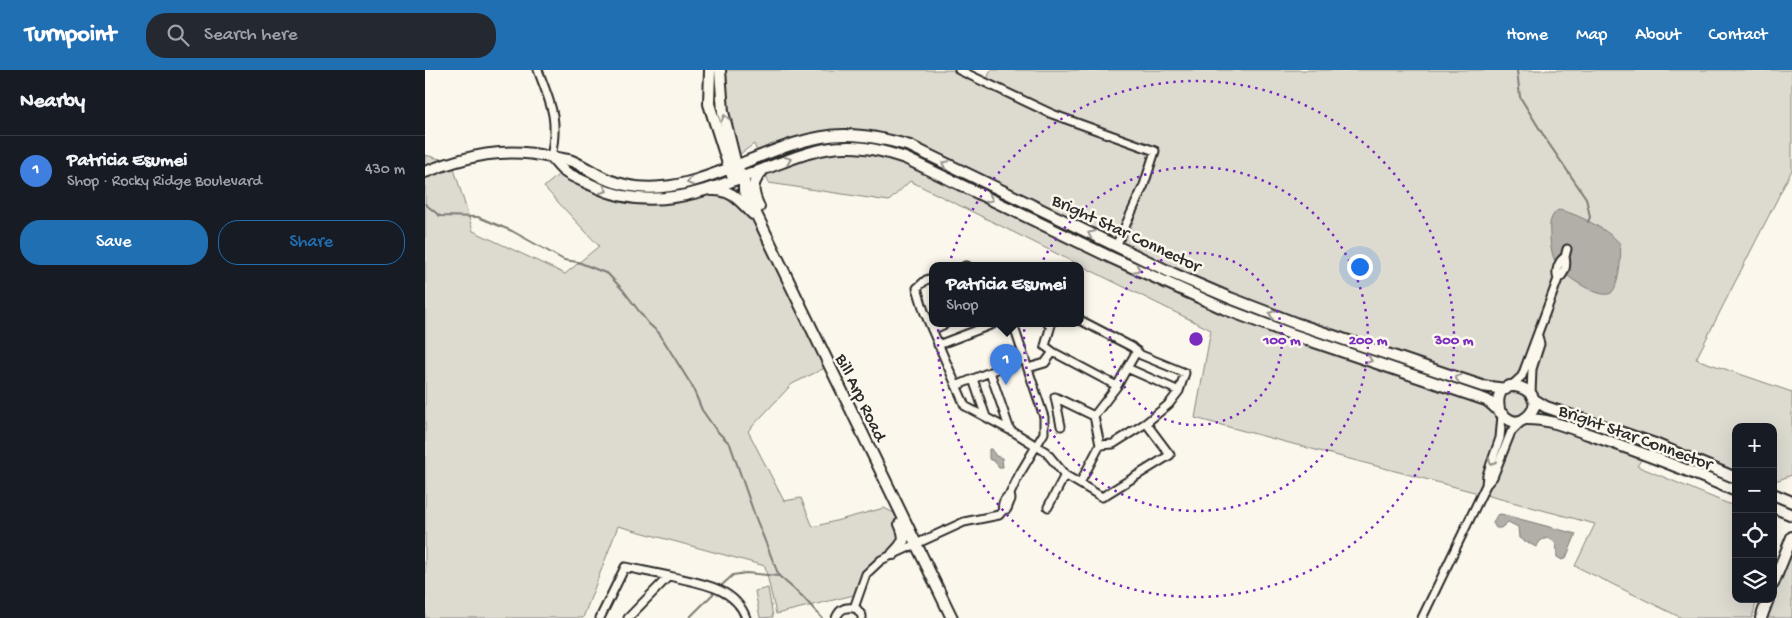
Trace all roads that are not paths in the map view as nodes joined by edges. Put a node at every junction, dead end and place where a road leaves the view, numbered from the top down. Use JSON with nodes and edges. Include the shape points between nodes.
{"nodes":[{"id":1,"x":538,"y":70,"type":"edge"},
{"id":2,"x":710,"y":70,"type":"edge"},
{"id":3,"x":720,"y":70,"type":"edge"},
{"id":4,"x":959,"y":70,"type":"edge"},
{"id":5,"x":719,"y":136,"type":"junction"},
{"id":6,"x":731,"y":145,"type":"junction"},
{"id":7,"x":551,"y":157,"type":"junction"},
{"id":8,"x":757,"y":158,"type":"junction"},
{"id":9,"x":732,"y":167,"type":"junction"},
{"id":10,"x":764,"y":168,"type":"junction"},
{"id":11,"x":425,"y":172,"type":"edge"},
{"id":12,"x":710,"y":175,"type":"junction"},
{"id":13,"x":738,"y":178,"type":"junction"},
{"id":14,"x":703,"y":190,"type":"junction"},
{"id":15,"x":759,"y":220,"type":"junction"},
{"id":16,"x":1116,"y":246,"type":"junction"},
{"id":17,"x":1566,"y":253,"type":"dead end"},
{"id":18,"x":779,"y":261,"type":"junction"},
{"id":19,"x":929,"y":279,"type":"edge"},
{"id":20,"x":1084,"y":322,"type":"edge"},
{"id":21,"x":929,"y":324,"type":"edge"},
{"id":22,"x":930,"y":327,"type":"edge"},
{"id":23,"x":938,"y":327,"type":"edge"},
{"id":24,"x":985,"y":327,"type":"edge"},
{"id":25,"x":1014,"y":327,"type":"edge"},
{"id":26,"x":1050,"y":327,"type":"edge"},
{"id":27,"x":931,"y":330,"type":"junction"},
{"id":28,"x":1538,"y":336,"type":"junction"},
{"id":29,"x":938,"y":345,"type":"junction"},
{"id":30,"x":1137,"y":351,"type":"junction"},
{"id":31,"x":1053,"y":352,"type":"junction"},
{"id":32,"x":1025,"y":359,"type":"junction"},
{"id":33,"x":1028,"y":368,"type":"junction"},
{"id":34,"x":1127,"y":368,"type":"junction"},
{"id":35,"x":990,"y":372,"type":"junction"},
{"id":36,"x":973,"y":379,"type":"junction"},
{"id":37,"x":956,"y":386,"type":"junction"},
{"id":38,"x":1117,"y":386,"type":"junction"},
{"id":39,"x":1508,"y":387,"type":"junction"},
{"id":40,"x":1179,"y":391,"type":"junction"},
{"id":41,"x":1532,"y":396,"type":"junction"},
{"id":42,"x":1500,"y":412,"type":"junction"},
{"id":43,"x":1094,"y":416,"type":"junction"},
{"id":44,"x":987,"y":417,"type":"junction"},
{"id":45,"x":1523,"y":420,"type":"junction"},
{"id":46,"x":1146,"y":423,"type":"junction"},
{"id":47,"x":1061,"y":426,"type":"dead end"},
{"id":48,"x":1010,"y":430,"type":"junction"},
{"id":49,"x":1036,"y":446,"type":"junction"},
{"id":50,"x":1100,"y":446,"type":"junction"},
{"id":51,"x":1065,"y":475,"type":"junction"},
{"id":52,"x":1732,"y":476,"type":"edge"},
{"id":53,"x":1080,"y":483,"type":"junction"},
{"id":54,"x":1486,"y":485,"type":"junction"},
{"id":55,"x":1732,"y":489,"type":"edge"},
{"id":56,"x":1777,"y":496,"type":"edge"},
{"id":57,"x":895,"y":499,"type":"junction"},
{"id":58,"x":1792,"y":502,"type":"edge"},
{"id":59,"x":1048,"y":507,"type":"dead end"},
{"id":60,"x":1777,"y":508,"type":"edge"},
{"id":61,"x":1792,"y":514,"type":"edge"},
{"id":62,"x":1792,"y":537,"type":"edge"},
{"id":63,"x":916,"y":543,"type":"junction"},
{"id":64,"x":893,"y":554,"type":"junction"},
{"id":65,"x":1777,"y":574,"type":"edge"},
{"id":66,"x":669,"y":576,"type":"junction"},
{"id":67,"x":1767,"y":603,"type":"edge"},
{"id":68,"x":854,"y":608,"type":"junction"},
{"id":69,"x":600,"y":618,"type":"edge"},
{"id":70,"x":628,"y":618,"type":"edge"},
{"id":71,"x":746,"y":618,"type":"edge"},
{"id":72,"x":836,"y":618,"type":"edge"},
{"id":73,"x":862,"y":618,"type":"edge"},
{"id":74,"x":951,"y":618,"type":"edge"},
{"id":75,"x":1421,"y":618,"type":"edge"},
{"id":76,"x":1761,"y":618,"type":"edge"}],
"edges":[{"from":1,"to":7,"type":"street","via":[[554,118]]},
{"from":2,"to":5,"type":"street","name":"Bill Arp Road","via":[[709,104]]},
{"from":6,"to":3,"type":"street","name":"Bill Arp Road","one_way":true,"via":[[723,112]]},
{"from":4,"to":16,"type":"street","via":[[1052,114],[1155,151],[1144,185]]},
{"from":5,"to":9,"type":"street","name":"Bill Arp Road"},
{"from":5,"to":12,"type":"street","via":[[718,162]]},
{"from":6,"to":8,"type":"street","via":[[746,156]]},
{"from":6,"to":9,"type":"street","name":"Bill Arp Road"},
{"from":7,"to":11,"type":"street","name":"Bright Star Connector","via":[[502,152],[452,162]]},
{"from":12,"to":7,"type":"street","name":"Bright Star Connector","one_way":true,"via":[[661,187],[630,186],[606,179],[571,161]]},
{"from":7,"to":14,"type":"street","one_way":true,"via":[[564,170],[602,190],[628,198],[662,199]]},
{"from":8,"to":9,"type":"street","name":"Bright Star Connector"},
{"from":16,"to":8,"type":"street","name":"Bright Star Connector","one_way":true,"via":[[909,146],[887,140],[844,134],[799,142]]},
{"from":9,"to":12,"type":"street","name":"Bright Star Connector"},
{"from":9,"to":13,"type":"street","name":"Bill Arp Road"},
{"from":10,"to":13,"type":"street","name":"Bright Star Connector"},
{"from":10,"to":18,"type":"street","via":[[753,186],[783,256]]},
{"from":10,"to":42,"type":"street","name":"Bright Star Connector","one_way":true,"via":[[802,154],[845,146],[885,151],[1225,309],[1479,397],[1494,404]]},
{"from":13,"to":14,"type":"street","name":"Bright Star Connector"},
{"from":13,"to":15,"type":"street","name":"Bill Arp Road","via":[[737,184],[744,189]]},
{"from":14,"to":15,"type":"street","via":[[731,192]]},
{"from":15,"to":18,"type":"street","name":"Bill Arp Road"},
{"from":39,"to":16,"type":"street","name":"Bright Star Connector","one_way":true,"via":[[1482,386],[1263,311],[1173,274]]},
{"from":17,"to":28,"type":"street","via":[[1562,276],[1558,279]]},
{"from":18,"to":57,"type":"street","name":"Bill Arp Road"},
{"from":19,"to":21,"type":"street","via":[[917,288]]},
{"from":20,"to":30,"type":"street"},
{"from":22,"to":27,"type":"street"},
{"from":23,"to":27,"type":"street"},
{"from":24,"to":29,"type":"street"},
{"from":25,"to":32,"type":"street"},
{"from":26,"to":31,"type":"street","via":[[1045,346]]},
{"from":27,"to":29,"type":"street"},
{"from":28,"to":39,"type":"street","via":[[1522,376]]},
{"from":28,"to":41,"type":"street","via":[[1540,344],[1532,369]]},
{"from":29,"to":37,"type":"street"},
{"from":30,"to":34,"type":"street"},
{"from":30,"to":40,"type":"street","via":[[1185,373]]},
{"from":31,"to":33,"type":"street","via":[[1045,363]]},
{"from":31,"to":38,"type":"street"},
{"from":32,"to":33,"type":"street"},
{"from":32,"to":35,"type":"street"},
{"from":33,"to":49,"type":"street","via":[[1044,416],[1044,433]]},
{"from":34,"to":38,"type":"street"},
{"from":34,"to":40,"type":"street"},
{"from":35,"to":36,"type":"street"},
{"from":35,"to":48,"type":"street"},
{"from":36,"to":37,"type":"street"},
{"from":36,"to":44,"type":"street"},
{"from":37,"to":44,"type":"street","via":[[965,406]]},
{"from":38,"to":43,"type":"street"},
{"from":39,"to":41,"type":"street","via":[[1522,387]]},
{"from":39,"to":42,"type":"street","via":[[1499,397]]},
{"from":40,"to":46,"type":"street"},
{"from":41,"to":45,"type":"street","via":[[1532,410]]},
{"from":41,"to":52,"type":"street","name":"Bright Star Connector","via":[[1546,408],[1655,444]]},
{"from":42,"to":45,"type":"street","via":[[1512,421]]},
{"from":42,"to":54,"type":"street","one_way":true,"via":[[1500,438]]},
{"from":43,"to":47,"type":"street","via":[[1055,397]]},
{"from":43,"to":50,"type":"street"},
{"from":44,"to":48,"type":"street"},
{"from":45,"to":54,"type":"street","via":[[1511,432],[1493,477]]},
{"from":45,"to":55,"type":"street","name":"Bright Star Connector","via":[[1549,421],[1686,469]]},
{"from":46,"to":50,"type":"street","via":[[1113,444]]},
{"from":46,"to":53,"type":"street","via":[[1170,455],[1102,497]]},
{"from":48,"to":49,"type":"street"},
{"from":49,"to":51,"type":"street","via":[[1047,452]]},
{"from":49,"to":63,"type":"street","via":[[999,515],[964,522]]},
{"from":50,"to":53,"type":"street"},
{"from":51,"to":53,"type":"street"},
{"from":51,"to":59,"type":"street"},
{"from":54,"to":75,"type":"street"},
{"from":56,"to":58,"type":"street"},
{"from":57,"to":63,"type":"street","name":"Bill Arp Road"},
{"from":57,"to":64,"type":"street","via":[[894,513],[905,536]]},
{"from":60,"to":61,"type":"street"},
{"from":62,"to":65,"type":"street"},
{"from":63,"to":64,"type":"street"},
{"from":63,"to":74,"type":"street","name":"Bill Arp Road"},
{"from":64,"to":68,"type":"street","via":[[866,574]]},
{"from":66,"to":69,"type":"street","via":[[625,567]]},
{"from":66,"to":70,"type":"street"},
{"from":66,"to":71,"type":"street","via":[[720,589],[732,598]]},
{"from":67,"to":76,"type":"street"},
{"from":68,"to":72,"type":"street","via":[[840,611]]},
{"from":68,"to":73,"type":"street"}]}
